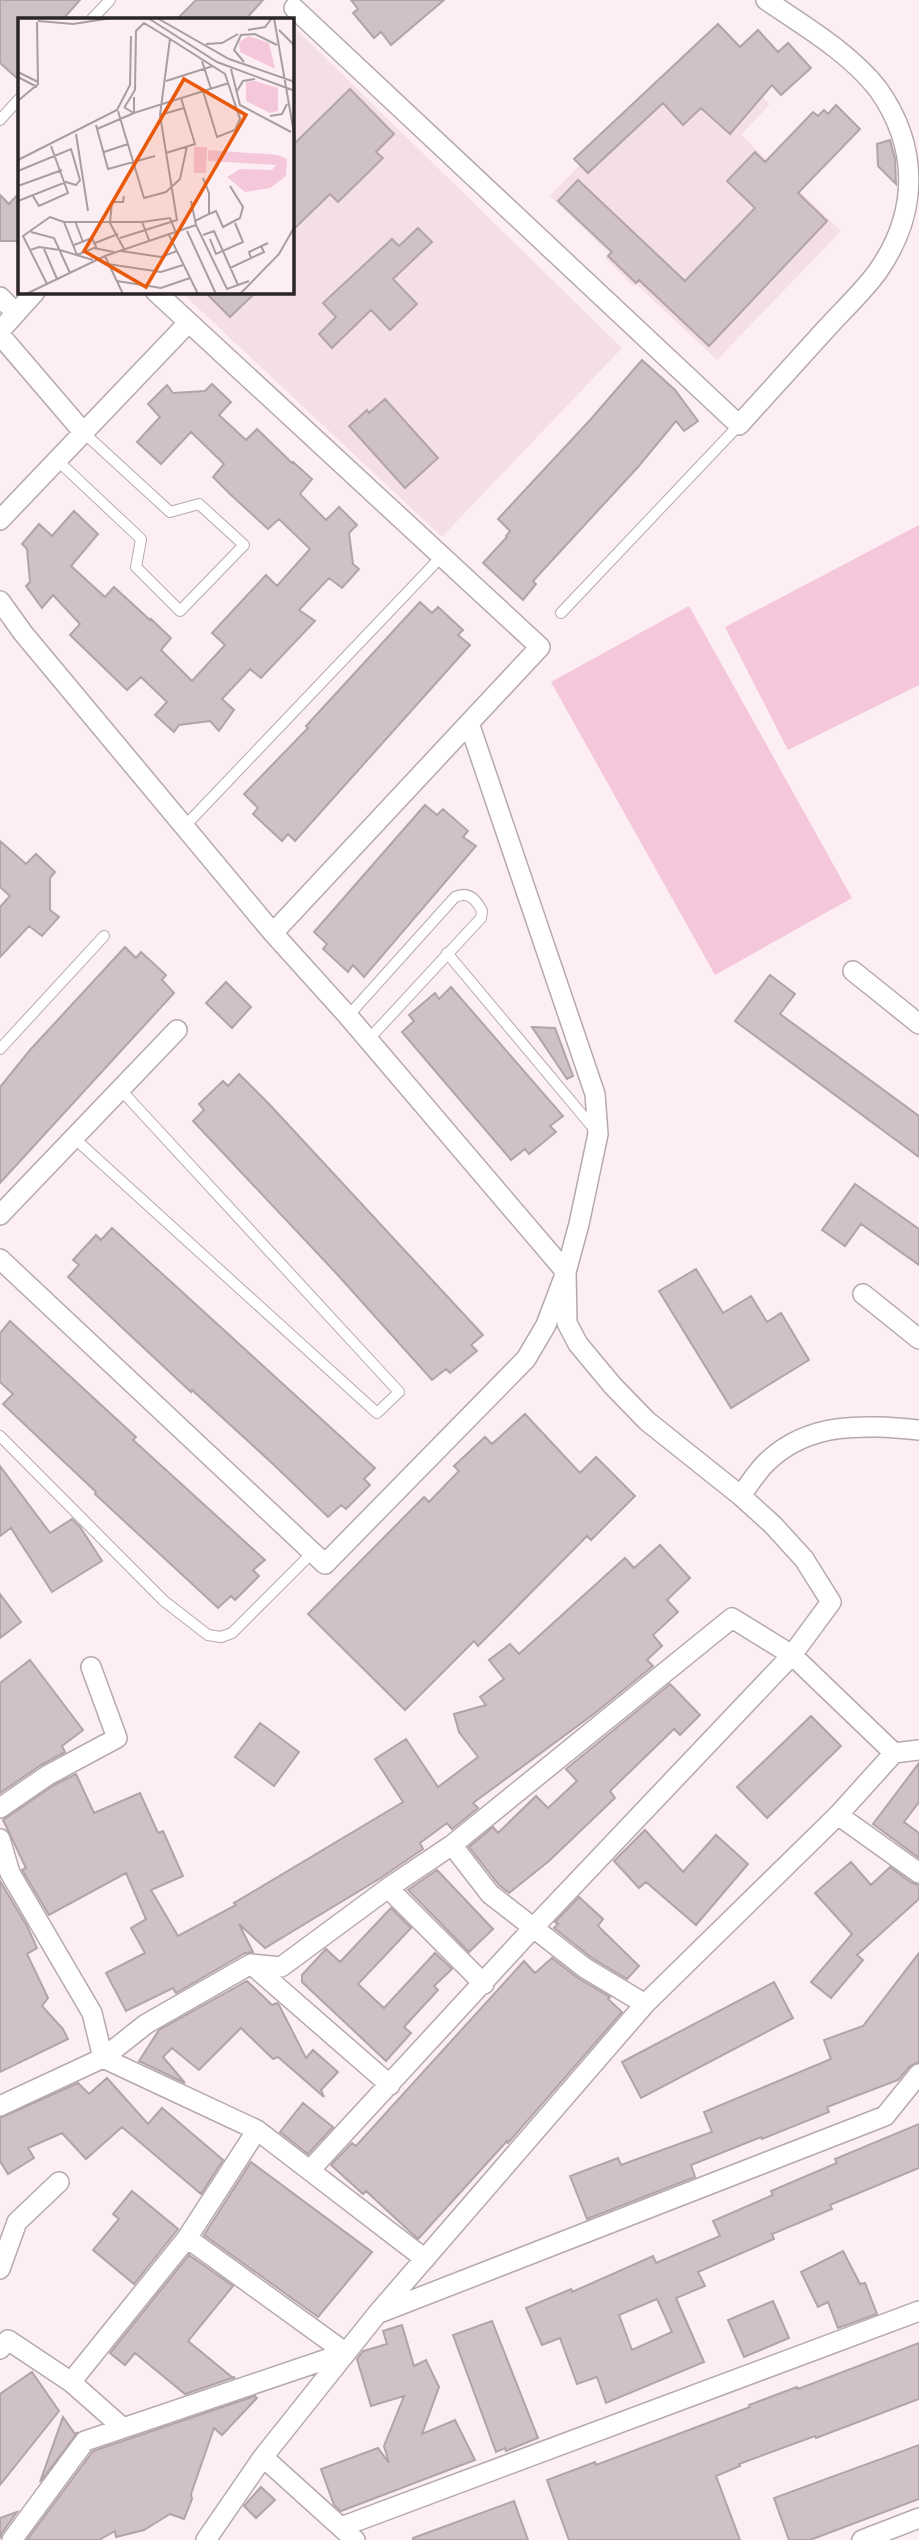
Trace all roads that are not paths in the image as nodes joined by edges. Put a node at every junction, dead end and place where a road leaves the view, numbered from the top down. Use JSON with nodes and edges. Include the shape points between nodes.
{"nodes":[{"id":1,"x":110,"y":0,"type":"edge"},
{"id":2,"x":766,"y":0,"type":"edge"},
{"id":3,"x":292,"y":9,"type":"edge"},
{"id":4,"x":93,"y":18,"type":"edge"},
{"id":5,"x":18,"y":100,"type":"edge"},
{"id":6,"x":0,"y":120,"type":"edge"},
{"id":7,"x":33,"y":294,"type":"edge"},
{"id":8,"x":158,"y":294,"type":"edge"},
{"id":9,"x":0,"y":298,"type":"edge"},
{"id":10,"x":16,"y":313,"type":"junction"},
{"id":11,"x":188,"y":323,"type":"junction"},
{"id":12,"x":0,"y":333,"type":"edge"},
{"id":13,"x":739,"y":425,"type":"junction"},
{"id":14,"x":84,"y":433,"type":"junction"},
{"id":15,"x":57,"y":460,"type":"junction"},
{"id":16,"x":0,"y":520,"type":"edge"},
{"id":17,"x":441,"y":557,"type":"junction"},
{"id":18,"x":0,"y":601,"type":"edge"},
{"id":19,"x":561,"y":613,"type":"dead end"},
{"id":20,"x":469,"y":723,"type":"junction"},
{"id":21,"x":184,"y":827,"type":"junction"},
{"id":22,"x":273,"y":933,"type":"junction"},
{"id":23,"x":104,"y":936,"type":"dead end"},
{"id":24,"x":447,"y":953,"type":"junction"},
{"id":25,"x":853,"y":971,"type":"dead end"},
{"id":26,"x":348,"y":1016,"type":"junction"},
{"id":27,"x":919,"y":1024,"type":"edge"},
{"id":28,"x":177,"y":1030,"type":"dead end"},
{"id":29,"x":368,"y":1040,"type":"junction"},
{"id":30,"x":0,"y":1049,"type":"edge"},
{"id":31,"x":120,"y":1089,"type":"junction"},
{"id":32,"x":598,"y":1134,"type":"junction"},
{"id":33,"x":74,"y":1138,"type":"junction"},
{"id":34,"x":0,"y":1215,"type":"edge"},
{"id":35,"x":0,"y":1259,"type":"edge"},
{"id":36,"x":566,"y":1272,"type":"junction"},
{"id":37,"x":863,"y":1294,"type":"dead end"},
{"id":38,"x":919,"y":1339,"type":"edge"},
{"id":39,"x":919,"y":1430,"type":"edge"},
{"id":40,"x":0,"y":1436,"type":"edge"},
{"id":41,"x":741,"y":1496,"type":"junction"},
{"id":42,"x":312,"y":1553,"type":"junction"},
{"id":43,"x":792,"y":1655,"type":"junction"},
{"id":44,"x":91,"y":1667,"type":"dead end"},
{"id":45,"x":919,"y":1750,"type":"edge"},
{"id":46,"x":894,"y":1753,"type":"junction"},
{"id":47,"x":0,"y":1808,"type":"edge"},
{"id":48,"x":838,"y":1815,"type":"junction"},
{"id":49,"x":0,"y":1839,"type":"edge"},
{"id":50,"x":452,"y":1845,"type":"junction"},
{"id":51,"x":919,"y":1872,"type":"edge"},
{"id":52,"x":388,"y":1888,"type":"junction"},
{"id":53,"x":534,"y":1927,"type":"junction"},
{"id":54,"x":251,"y":1964,"type":"junction"},
{"id":55,"x":484,"y":1984,"type":"junction"},
{"id":56,"x":645,"y":2004,"type":"junction"},
{"id":57,"x":103,"y":2058,"type":"junction"},
{"id":58,"x":919,"y":2074,"type":"edge"},
{"id":59,"x":390,"y":2085,"type":"junction"},
{"id":60,"x":0,"y":2106,"type":"edge"},
{"id":61,"x":257,"y":2130,"type":"junction"},
{"id":62,"x":311,"y":2169,"type":"junction"},
{"id":63,"x":59,"y":2182,"type":"dead end"},
{"id":64,"x":187,"y":2238,"type":"junction"},
{"id":65,"x":425,"y":2259,"type":"junction"},
{"id":66,"x":0,"y":2269,"type":"edge"},
{"id":67,"x":919,"y":2311,"type":"edge"},
{"id":68,"x":377,"y":2314,"type":"junction"},
{"id":69,"x":3,"y":2339,"type":"edge"},
{"id":70,"x":346,"y":2353,"type":"junction"},
{"id":71,"x":71,"y":2382,"type":"junction"},
{"id":72,"x":123,"y":2428,"type":"junction"},
{"id":73,"x":263,"y":2457,"type":"junction"},
{"id":74,"x":919,"y":2518,"type":"edge"},
{"id":75,"x":348,"y":2534,"type":"edge"},
{"id":76,"x":12,"y":2540,"type":"edge"},
{"id":77,"x":206,"y":2540,"type":"edge"},
{"id":78,"x":862,"y":2540,"type":"edge"}],
"edges":[{"from":1,"to":4,"type":"lane"},
{"from":2,"to":13,"type":"street","via":[[850,61],[877,89],[908,148],[911,191],[899,235],[877,272]]},
{"from":3,"to":13,"type":"street"},
{"from":5,"to":6,"type":"lane"},
{"from":7,"to":10,"type":"street"},
{"from":8,"to":11,"type":"street"},
{"from":9,"to":10,"type":"street"},
{"from":10,"to":12,"type":"street"},
{"from":11,"to":14,"type":"street"},
{"from":11,"to":17,"type":"street"},
{"from":12,"to":14,"type":"street"},
{"from":13,"to":19,"type":"lane"},
{"from":14,"to":15,"type":"street"},
{"from":14,"to":15,"type":"lane","via":[[170,512],[199,504],[244,545],[180,611],[136,567],[141,539]]},
{"from":15,"to":16,"type":"street"},
{"from":17,"to":20,"type":"street","via":[[540,647]]},
{"from":17,"to":21,"type":"lane"},
{"from":18,"to":21,"type":"street"},
{"from":20,"to":22,"type":"street"},
{"from":20,"to":32,"type":"street","via":[[595,1094]]},
{"from":21,"to":22,"type":"street"},
{"from":22,"to":26,"type":"street"},
{"from":23,"to":30,"type":"lane"},
{"from":24,"to":26,"type":"lane","via":[[481,918],[482,911],[468,894],[455,898]]},
{"from":24,"to":29,"type":"lane"},
{"from":24,"to":32,"type":"lane"},
{"from":25,"to":27,"type":"street"},
{"from":26,"to":29,"type":"street"},
{"from":28,"to":31,"type":"street"},
{"from":29,"to":36,"type":"street"},
{"from":31,"to":33,"type":"street"},
{"from":31,"to":33,"type":"lane","via":[[399,1392],[377,1413]]},
{"from":32,"to":36,"type":"street"},
{"from":33,"to":34,"type":"street"},
{"from":35,"to":42,"type":"street"},
{"from":36,"to":41,"type":"street","via":[[567,1323],[578,1344],[647,1421]]},
{"from":36,"to":42,"type":"street","via":[[547,1325],[526,1359],[325,1564]]},
{"from":37,"to":38,"type":"street"},
{"from":39,"to":41,"type":"street","via":[[834,1427],[797,1439],[767,1461]]},
{"from":40,"to":42,"type":"lane","via":[[164,1601],[208,1635],[232,1633]]},
{"from":41,"to":43,"type":"street","via":[[804,1559],[831,1602]]},
{"from":43,"to":46,"type":"street"},
{"from":43,"to":50,"type":"street","via":[[732,1618]]},
{"from":43,"to":53,"type":"street"},
{"from":44,"to":47,"type":"street","via":[[117,1738],[47,1774]]},
{"from":45,"to":46,"type":"street"},
{"from":46,"to":48,"type":"street"},
{"from":48,"to":51,"type":"street"},
{"from":48,"to":56,"type":"street"},
{"from":49,"to":57,"type":"street","via":[[10,1873],[92,2013]]},
{"from":50,"to":52,"type":"street"},
{"from":50,"to":53,"type":"street","via":[[491,1894]]},
{"from":52,"to":54,"type":"street","via":[[281,1967]]},
{"from":52,"to":55,"type":"street"},
{"from":53,"to":55,"type":"street"},
{"from":53,"to":56,"type":"street","via":[[585,1968]]},
{"from":54,"to":57,"type":"street","via":[[146,2024]]},
{"from":54,"to":59,"type":"street"},
{"from":55,"to":59,"type":"street"},
{"from":56,"to":65,"type":"street"},
{"from":57,"to":60,"type":"street"},
{"from":57,"to":61,"type":"street"},
{"from":58,"to":68,"type":"street","via":[[885,2116]]},
{"from":59,"to":62,"type":"street"},
{"from":61,"to":62,"type":"street"},
{"from":61,"to":64,"type":"street"},
{"from":62,"to":65,"type":"street"},
{"from":63,"to":66,"type":"street","via":[[17,2222]]},
{"from":64,"to":70,"type":"street"},
{"from":64,"to":71,"type":"street"},
{"from":65,"to":68,"type":"street"},
{"from":67,"to":75,"type":"street"},
{"from":68,"to":70,"type":"street"},
{"from":69,"to":71,"type":"street"},
{"from":70,"to":72,"type":"street"},
{"from":70,"to":73,"type":"street"},
{"from":71,"to":72,"type":"street"},
{"from":72,"to":76,"type":"street","via":[[85,2441]]},
{"from":73,"to":75,"type":"street"},
{"from":73,"to":77,"type":"street"},
{"from":74,"to":78,"type":"street"}]}
